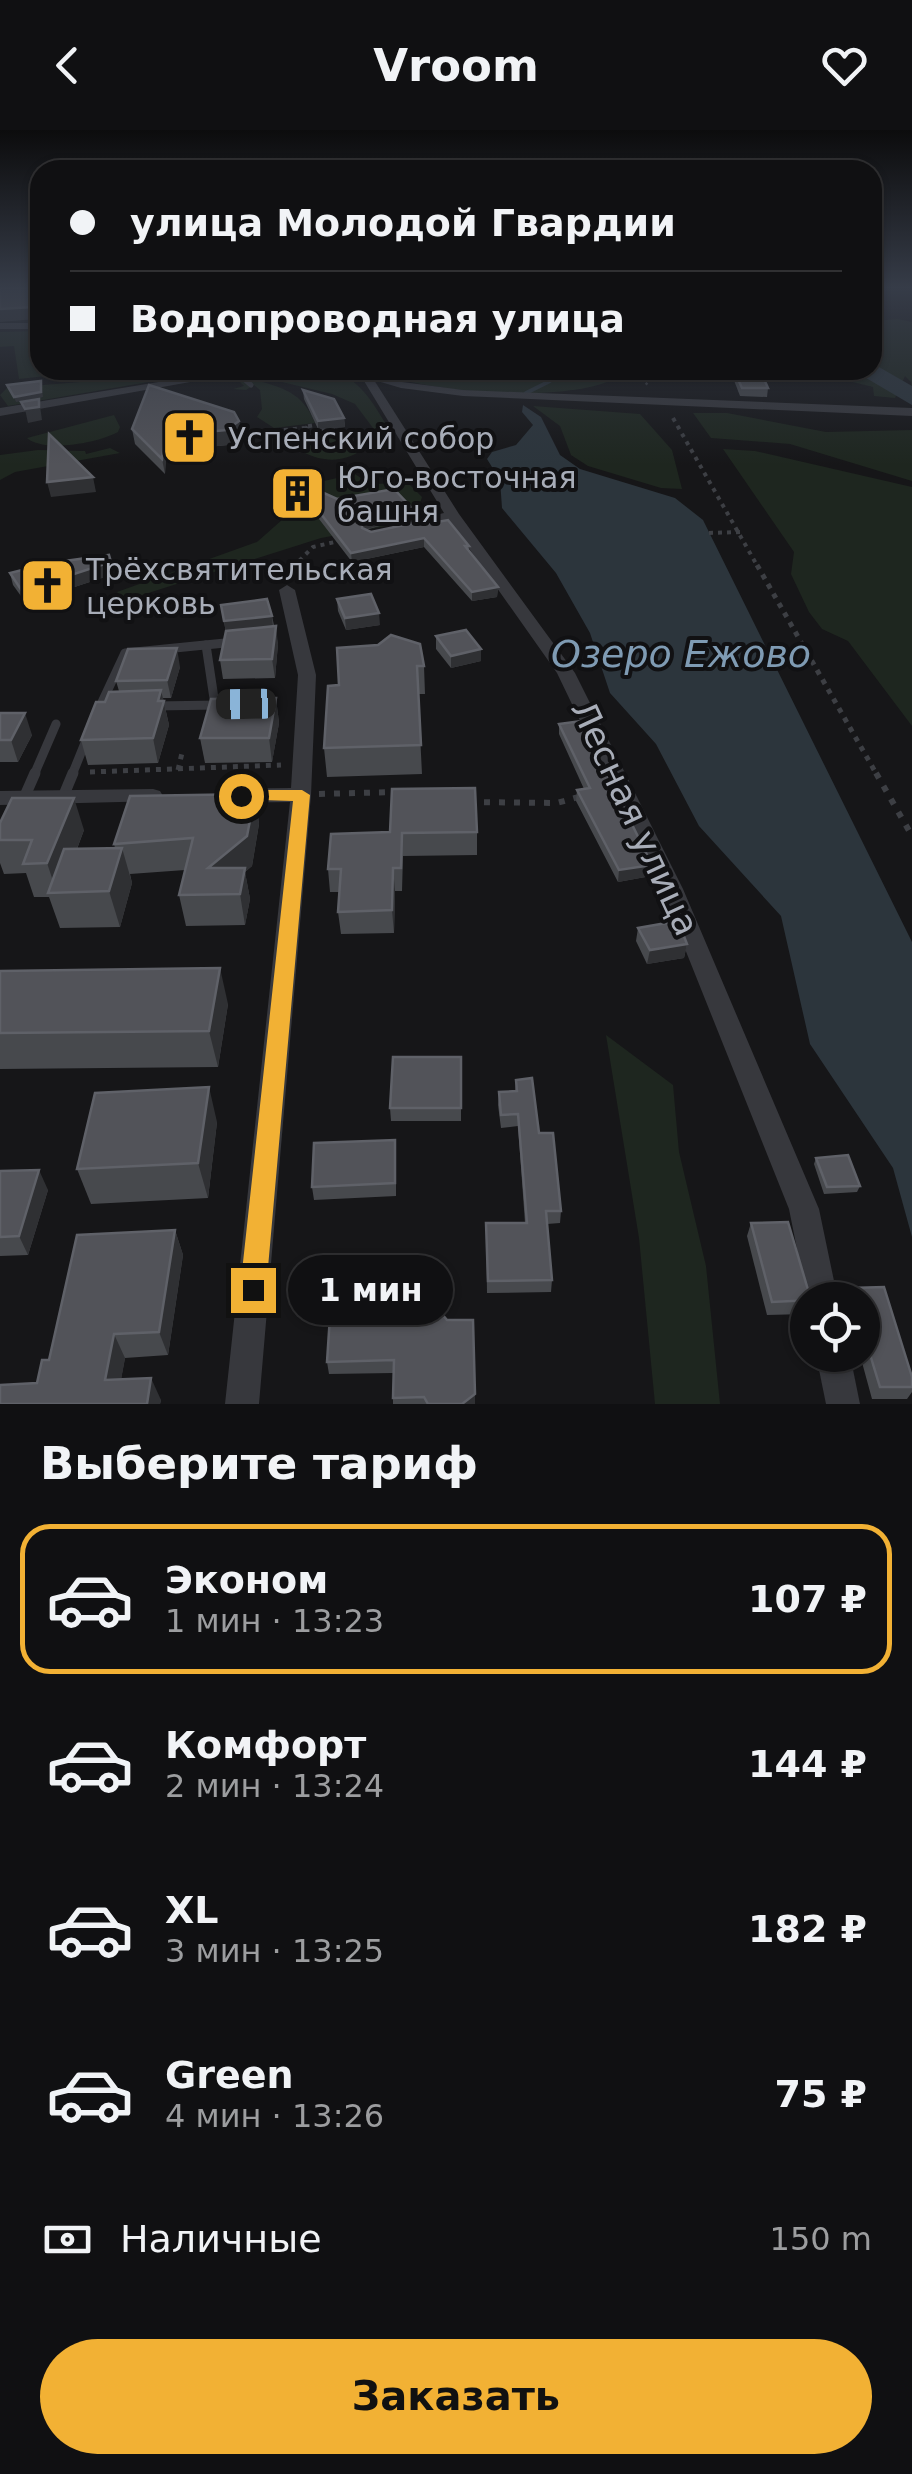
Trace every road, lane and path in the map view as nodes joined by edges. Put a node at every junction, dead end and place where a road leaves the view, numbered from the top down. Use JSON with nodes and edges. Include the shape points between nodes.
{"nodes":[{"id":1,"x":190,"y":380,"type":"edge"},
{"id":2,"x":245,"y":380,"type":"edge"},
{"id":3,"x":364,"y":380,"type":"edge"},
{"id":4,"x":384,"y":380,"type":"edge"},
{"id":5,"x":640,"y":380,"type":"edge"},
{"id":6,"x":251,"y":386,"type":"dead end"},
{"id":7,"x":664,"y":404,"type":"junction"},
{"id":8,"x":0,"y":412,"type":"edge"},
{"id":9,"x":912,"y":412,"type":"edge"},
{"id":10,"x":305,"y":428,"type":"junction"},
{"id":11,"x":275,"y":432,"type":"dead end"},
{"id":12,"x":453,"y":514,"type":"junction"},
{"id":13,"x":740,"y":532,"type":"junction"},
{"id":14,"x":709,"y":533,"type":"dead end"},
{"id":15,"x":371,"y":534,"type":"joint"},
{"id":16,"x":287,"y":590,"type":"joint"},
{"id":17,"x":247,"y":640,"type":"edge"},
{"id":18,"x":206,"y":645,"type":"junction"},
{"id":19,"x":215,"y":705,"type":"junction"},
{"id":20,"x":230,"y":705,"type":"edge"},
{"id":21,"x":119,"y":707,"type":"edge"},
{"id":22,"x":138,"y":707,"type":"edge"},
{"id":23,"x":100,"y":708,"type":"junction"},
{"id":24,"x":56,"y":724,"type":"dead end"},
{"id":25,"x":283,"y":748,"type":"dead end"},
{"id":26,"x":182,"y":753,"type":"dead end"},
{"id":27,"x":178,"y":770,"type":"junction"},
{"id":28,"x":73,"y":772,"type":"junction"},
{"id":29,"x":414,"y":791,"type":"edge"},
{"id":30,"x":592,"y":793,"type":"edge"},
{"id":31,"x":302,"y":795,"type":"junction"},
{"id":32,"x":63,"y":797,"type":"junction"},
{"id":33,"x":0,"y":798,"type":"edge"},
{"id":34,"x":24,"y":798,"type":"junction"},
{"id":35,"x":454,"y":802,"type":"edge"},
{"id":36,"x":912,"y":836,"type":"edge"},
{"id":37,"x":818,"y":1282,"type":"edge"},
{"id":38,"x":836,"y":1372,"type":"edge"},
{"id":39,"x":242,"y":1404,"type":"edge"},
{"id":40,"x":843,"y":1404,"type":"edge"}],
"edges":[{"from":1,"to":8,"type":"street"},
{"from":2,"to":6,"type":"lane"},
{"from":3,"to":12,"type":"street","name":"Лесная улица"},
{"from":4,"to":7,"type":"street","via":[[463,393]]},
{"from":5,"to":7,"type":"path"},
{"from":7,"to":9,"type":"street"},
{"from":7,"to":13,"type":"path"},
{"from":10,"to":10,"type":"path","via":[[313,432],[336,430],[331,422]]},
{"from":10,"to":11,"type":"path"},
{"from":12,"to":15,"type":"street"},
{"from":12,"to":37,"type":"street","name":"Лесная улица","via":[[566,673],[672,889],[804,1209]]},
{"from":13,"to":14,"type":"path"},
{"from":13,"to":36,"type":"path"},
{"from":15,"to":16,"type":"path","via":[[313,547],[283,578]]},
{"from":16,"to":31,"type":"street","via":[[290,635],[307,675]]},
{"from":17,"to":18,"type":"lane"},
{"from":18,"to":19,"type":"lane"},
{"from":18,"to":23,"type":"lane","via":[[125,653]]},
{"from":19,"to":20,"type":"lane"},
{"from":19,"to":22,"type":"lane"},
{"from":21,"to":23,"type":"lane"},
{"from":23,"to":28,"type":"lane"},
{"from":24,"to":34,"type":"lane"},
{"from":25,"to":27,"type":"path","via":[[280,768]]},
{"from":26,"to":27,"type":"path"},
{"from":27,"to":28,"type":"path"},
{"from":28,"to":32,"type":"lane"},
{"from":29,"to":31,"type":"path"},
{"from":30,"to":35,"type":"path","via":[[557,802]]},
{"from":31,"to":32,"type":"street"},
{"from":31,"to":39,"type":"street"},
{"from":32,"to":34,"type":"street"},
{"from":33,"to":34,"type":"street"},
{"from":38,"to":40,"type":"street"}]}
